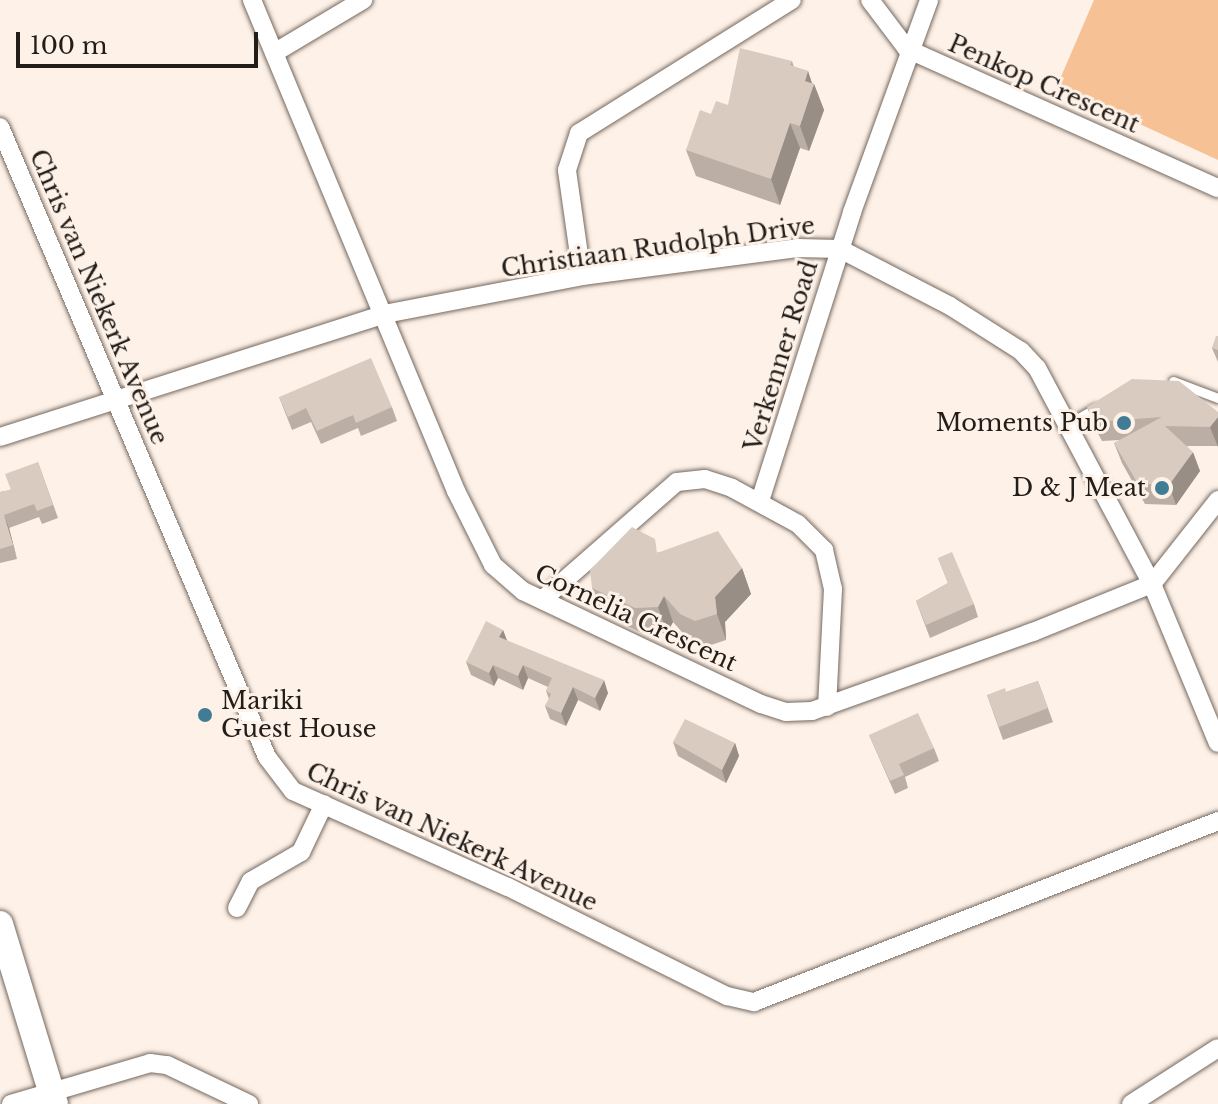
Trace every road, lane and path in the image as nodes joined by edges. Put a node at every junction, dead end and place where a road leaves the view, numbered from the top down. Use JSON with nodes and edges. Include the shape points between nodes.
{"nodes":[{"id":1,"x":252,"y":0,"type":"edge"},
{"id":2,"x":363,"y":0,"type":"edge"},
{"id":3,"x":792,"y":0,"type":"edge"},
{"id":4,"x":870,"y":0,"type":"edge"},
{"id":5,"x":929,"y":0,"type":"edge"},
{"id":6,"x":907,"y":49,"type":"junction"},
{"id":7,"x":274,"y":53,"type":"junction"},
{"id":8,"x":0,"y":127,"type":"edge"},
{"id":9,"x":1218,"y":188,"type":"edge"},
{"id":10,"x":840,"y":249,"type":"junction"},
{"id":11,"x":582,"y":276,"type":"junction"},
{"id":12,"x":385,"y":314,"type":"junction"},
{"id":13,"x":1162,"y":381,"type":"edge"},
{"id":14,"x":1218,"y":398,"type":"edge"},
{"id":15,"x":118,"y":400,"type":"junction"},
{"id":16,"x":1109,"y":401,"type":"edge"},
{"id":17,"x":1070,"y":423,"type":"junction"},
{"id":18,"x":0,"y":437,"type":"edge"},
{"id":19,"x":1218,"y":500,"type":"edge"},
{"id":20,"x":760,"y":501,"type":"junction"},
{"id":21,"x":1152,"y":584,"type":"junction"},
{"id":22,"x":542,"y":600,"type":"junction"},
{"id":23,"x":827,"y":707,"type":"junction"},
{"id":24,"x":1218,"y":743,"type":"edge"},
{"id":25,"x":324,"y":804,"type":"junction"},
{"id":26,"x":1218,"y":821,"type":"edge"},
{"id":27,"x":237,"y":908,"type":"dead end"},
{"id":28,"x":0,"y":924,"type":"edge"},
{"id":29,"x":1218,"y":1048,"type":"edge"},
{"id":30,"x":53,"y":1097,"type":"edge"},
{"id":31,"x":11,"y":1104,"type":"edge"},
{"id":32,"x":249,"y":1104,"type":"edge"},
{"id":33,"x":1131,"y":1104,"type":"edge"}],
"edges":[{"from":1,"to":7,"type":"street","name":"Cornelia Crescent"},
{"from":2,"to":7,"type":"street"},
{"from":3,"to":11,"type":"street","via":[[579,133],[567,170]]},
{"from":4,"to":6,"type":"street","name":"Penkop Crescent"},
{"from":5,"to":6,"type":"street","name":"Verkenner Road"},
{"from":6,"to":9,"type":"street","name":"Penkop Crescent"},
{"from":6,"to":10,"type":"street","name":"Verkenner Road"},
{"from":7,"to":12,"type":"street","name":"Cornelia Crescent"},
{"from":8,"to":15,"type":"street","name":"Chris van Niekerk Avenue"},
{"from":10,"to":11,"type":"street","name":"Christiaan Rudolph Drive","via":[[797,248]]},
{"from":10,"to":17,"type":"street","name":"Christiaan Rudolph Drive","via":[[911,284],[1021,351]]},
{"from":10,"to":20,"type":"street","name":"Verkenner Road"},
{"from":11,"to":12,"type":"street","name":"Christiaan Rudolph Drive"},
{"from":12,"to":15,"type":"street","name":"Christiaan Rudolph Drive"},
{"from":12,"to":22,"type":"street","name":"Cornelia Crescent","via":[[486,553],[508,582]]},
{"from":13,"to":14,"type":"lane"},
{"from":15,"to":18,"type":"street","name":"Christiaan Rudolph Drive"},
{"from":15,"to":25,"type":"street","name":"Chris van Niekerk Avenue","via":[[275,774],[293,791]]},
{"from":16,"to":17,"type":"lane"},
{"from":17,"to":21,"type":"street","name":"Christiaan Rudolph Drive"},
{"from":19,"to":21,"type":"street"},
{"from":20,"to":22,"type":"street","via":[[705,479],[677,482]]},
{"from":20,"to":23,"type":"street","via":[[816,539],[828,561],[833,589]]},
{"from":21,"to":23,"type":"street","name":"Cornelia Crescent"},
{"from":21,"to":24,"type":"street","name":"Christiaan Rudolph Drive"},
{"from":22,"to":23,"type":"street","name":"Cornelia Crescent","via":[[774,708],[794,712]]},
{"from":25,"to":26,"type":"street","name":"Chris van Niekerk Avenue","via":[[508,887],[727,996],[754,1002]]},
{"from":25,"to":27,"type":"street","via":[[301,852],[255,878]]},
{"from":28,"to":30,"type":"street"},
{"from":29,"to":33,"type":"street"},
{"from":30,"to":31,"type":"street"},
{"from":30,"to":32,"type":"street","via":[[150,1063],[167,1065]]}]}
